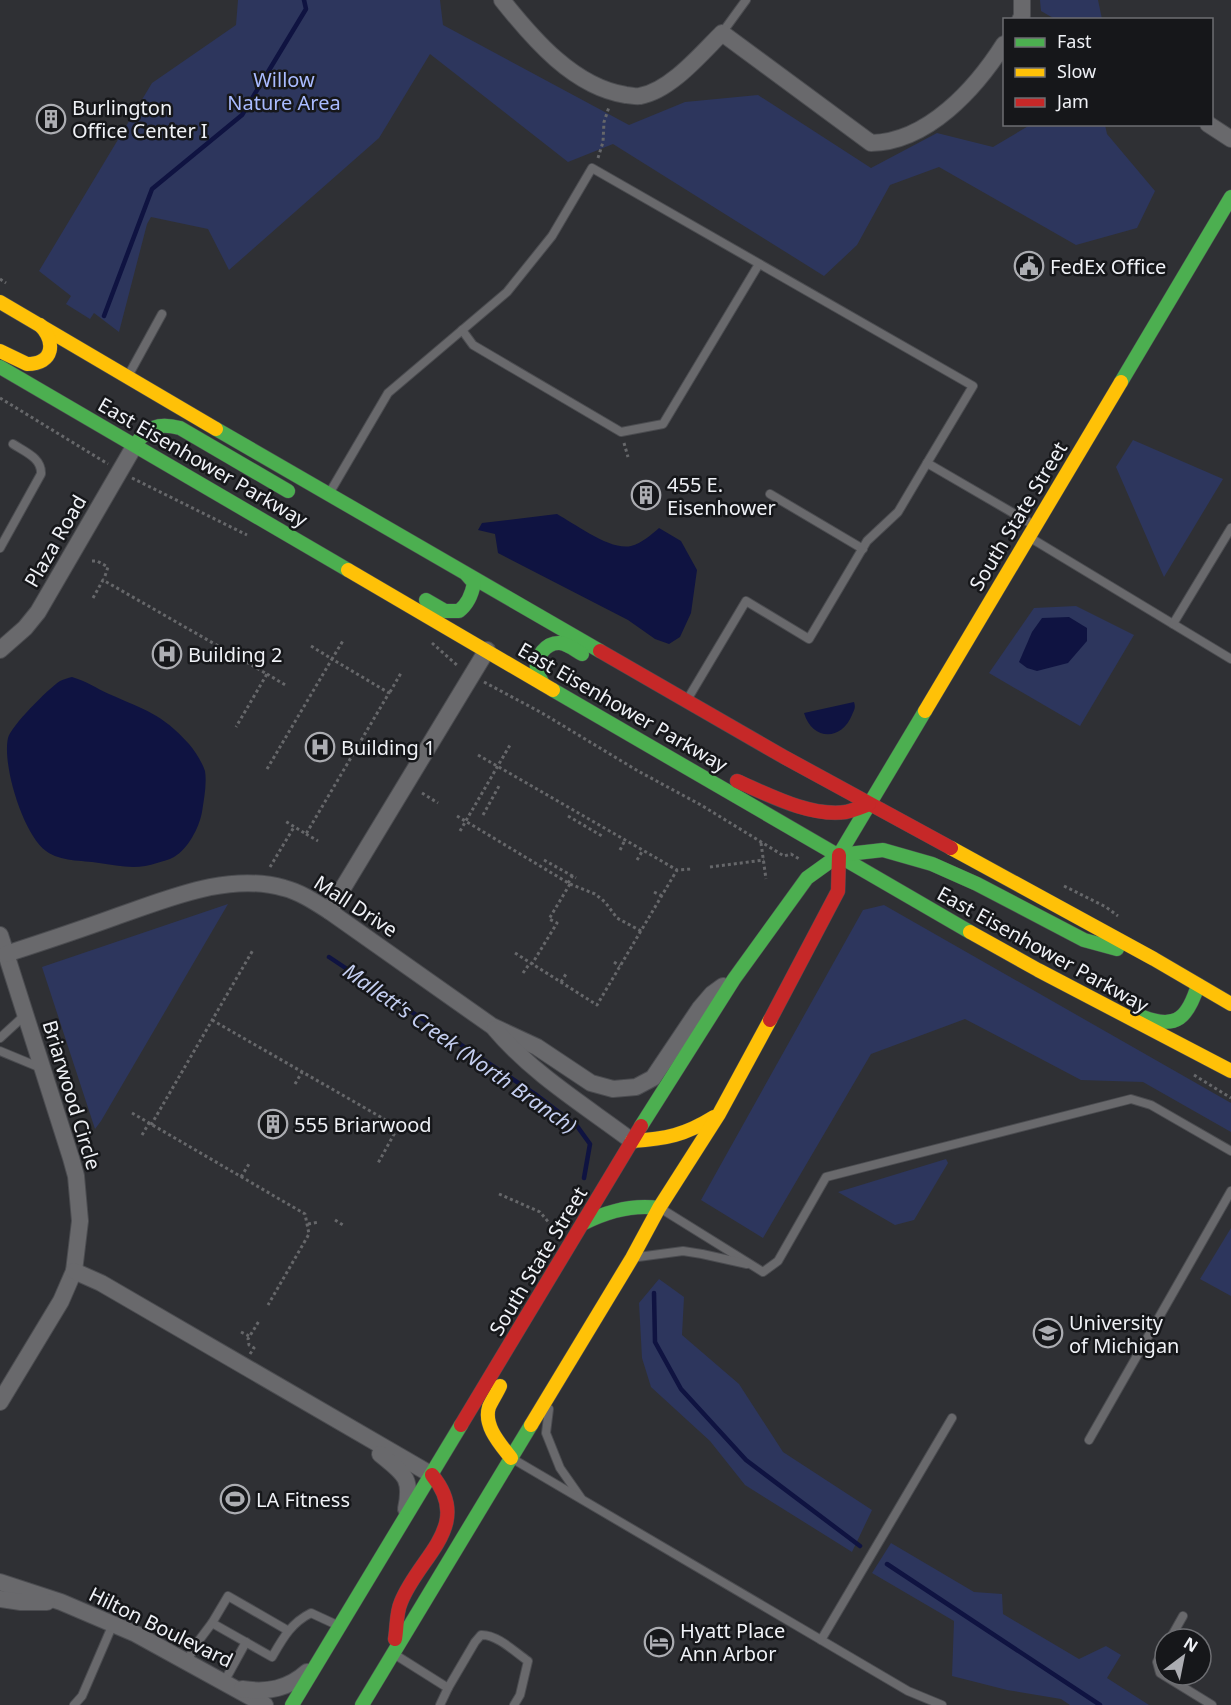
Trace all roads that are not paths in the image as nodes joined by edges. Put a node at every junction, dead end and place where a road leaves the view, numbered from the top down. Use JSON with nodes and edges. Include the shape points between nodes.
{"nodes":[{"id":1,"x":502,"y":0,"type":"edge"},
{"id":2,"x":746,"y":0,"type":"edge"},
{"id":3,"x":722,"y":33,"type":"junction"},
{"id":4,"x":1003,"y":47,"type":"edge"},
{"id":5,"x":1211,"y":126,"type":"edge"},
{"id":6,"x":1231,"y":139,"type":"edge"},
{"id":7,"x":1231,"y":197,"type":"edge"},
{"id":8,"x":759,"y":264,"type":"junction"},
{"id":9,"x":0,"y":302,"type":"edge"},
{"id":10,"x":162,"y":314,"type":"dead end"},
{"id":11,"x":40,"y":325,"type":"junction"},
{"id":12,"x":462,"y":330,"type":"junction"},
{"id":13,"x":0,"y":351,"type":"edge"},
{"id":14,"x":0,"y":367,"type":"edge"},
{"id":15,"x":128,"y":377,"type":"junction"},
{"id":16,"x":13,"y":444,"type":"dead end"},
{"id":17,"x":135,"y":445,"type":"junction"},
{"id":18,"x":927,"y":463,"type":"junction"},
{"id":19,"x":771,"y":494,"type":"dead end"},
{"id":20,"x":328,"y":495,"type":"junction"},
{"id":21,"x":300,"y":497,"type":"dead end"},
{"id":22,"x":258,"y":516,"type":"junction"},
{"id":23,"x":1231,"y":528,"type":"edge"},
{"id":24,"x":1032,"y":531,"type":"junction"},
{"id":25,"x":371,"y":534,"type":"dead end"},
{"id":26,"x":416,"y":546,"type":"junction"},
{"id":27,"x":0,"y":548,"type":"edge"},
{"id":28,"x":863,"y":549,"type":"junction"},
{"id":29,"x":467,"y":575,"type":"junction"},
{"id":30,"x":1173,"y":624,"type":"junction"},
{"id":31,"x":0,"y":650,"type":"edge"},
{"id":32,"x":487,"y":651,"type":"junction"},
{"id":33,"x":1231,"y":659,"type":"edge"},
{"id":34,"x":543,"y":684,"type":"junction"},
{"id":35,"x":687,"y":701,"type":"junction"},
{"id":36,"x":576,"y":702,"type":"junction"},
{"id":37,"x":783,"y":757,"type":"junction"},
{"id":38,"x":869,"y":804,"type":"junction"},
{"id":39,"x":839,"y":855,"type":"junction"},
{"id":40,"x":901,"y":893,"type":"junction"},
{"id":41,"x":329,"y":911,"type":"junction"},
{"id":42,"x":0,"y":935,"type":"edge"},
{"id":43,"x":6,"y":954,"type":"junction"},
{"id":44,"x":1154,"y":959,"type":"junction"},
{"id":45,"x":734,"y":979,"type":"junction"},
{"id":46,"x":1198,"y":985,"type":"junction"},
{"id":47,"x":1231,"y":1004,"type":"edge"},
{"id":48,"x":25,"y":1014,"type":"junction"},
{"id":49,"x":492,"y":1026,"type":"junction"},
{"id":50,"x":0,"y":1038,"type":"edge"},
{"id":51,"x":0,"y":1051,"type":"edge"},
{"id":52,"x":44,"y":1069,"type":"junction"},
{"id":53,"x":1231,"y":1071,"type":"edge"},
{"id":54,"x":719,"y":1114,"type":"junction"},
{"id":55,"x":632,"y":1141,"type":"junction"},
{"id":56,"x":1231,"y":1151,"type":"edge"},
{"id":57,"x":1231,"y":1191,"type":"edge"},
{"id":58,"x":659,"y":1208,"type":"junction"},
{"id":59,"x":584,"y":1223,"type":"junction"},
{"id":60,"x":632,"y":1258,"type":"junction"},
{"id":61,"x":753,"y":1265,"type":"junction"},
{"id":62,"x":74,"y":1271,"type":"junction"},
{"id":63,"x":547,"y":1283,"type":"junction"},
{"id":64,"x":551,"y":1390,"type":"junction"},
{"id":65,"x":0,"y":1402,"type":"edge"},
{"id":66,"x":952,"y":1418,"type":"dead end"},
{"id":67,"x":347,"y":1426,"type":"junction"},
{"id":68,"x":1089,"y":1440,"type":"dead end"},
{"id":69,"x":511,"y":1458,"type":"junction"},
{"id":70,"x":432,"y":1475,"type":"junction"},
{"id":71,"x":583,"y":1501,"type":"junction"},
{"id":72,"x":405,"y":1518,"type":"junction"},
{"id":73,"x":0,"y":1582,"type":"edge"},
{"id":74,"x":0,"y":1599,"type":"edge"},
{"id":75,"x":61,"y":1602,"type":"junction"},
{"id":76,"x":1183,"y":1616,"type":"dead end"},
{"id":77,"x":212,"y":1623,"type":"junction"},
{"id":78,"x":113,"y":1624,"type":"junction"},
{"id":79,"x":340,"y":1626,"type":"junction"},
{"id":80,"x":1177,"y":1627,"type":"edge"},
{"id":81,"x":287,"y":1630,"type":"junction"},
{"id":82,"x":821,"y":1640,"type":"junction"},
{"id":83,"x":253,"y":1643,"type":"junction"},
{"id":84,"x":392,"y":1653,"type":"junction"},
{"id":85,"x":187,"y":1661,"type":"junction"},
{"id":86,"x":319,"y":1661,"type":"junction"},
{"id":87,"x":228,"y":1684,"type":"junction"},
{"id":88,"x":1183,"y":1687,"type":"edge"},
{"id":89,"x":448,"y":1688,"type":"junction"},
{"id":90,"x":365,"y":1699,"type":"edge"},
{"id":91,"x":74,"y":1705,"type":"edge"},
{"id":92,"x":265,"y":1705,"type":"edge"},
{"id":93,"x":292,"y":1705,"type":"edge"},
{"id":94,"x":348,"y":1705,"type":"edge"},
{"id":95,"x":440,"y":1705,"type":"edge"},
{"id":96,"x":514,"y":1705,"type":"edge"},
{"id":97,"x":942,"y":1705,"type":"edge"},
{"id":98,"x":1212,"y":1705,"type":"edge"}],
"edges":[{"from":1,"to":3,"type":"street","via":[[523,27],[571,71],[609,92],[639,97],[684,71]]},
{"from":2,"to":3,"type":"lane"},
{"from":3,"to":4,"type":"street","via":[[871,143],[887,143],[930,124],[976,82]]},
{"from":5,"to":6,"type":"street"},
{"from":7,"to":24,"type":"main road","name":"South State Street"},
{"from":8,"to":12,"type":"lane","via":[[592,168],[549,240],[507,292]]},
{"from":8,"to":12,"type":"lane","via":[[663,424],[621,432],[473,345]]},
{"from":8,"to":18,"type":"lane","via":[[973,386]]},
{"from":9,"to":11,"type":"main road","name":"East Eisenhower Parkway"},
{"from":10,"to":15,"type":"lane"},
{"from":11,"to":13,"type":"main road","via":[[50,338],[51,349],[40,362],[18,362]]},
{"from":11,"to":15,"type":"main road","name":"East Eisenhower Parkway"},
{"from":12,"to":20,"type":"lane","via":[[388,393]]},
{"from":14,"to":17,"type":"main road","name":"East Eisenhower Parkway"},
{"from":15,"to":20,"type":"main road","name":"East Eisenhower Parkway"},
{"from":16,"to":27,"type":"lane","via":[[42,467]]},
{"from":17,"to":21,"type":"main road","via":[[150,427],[159,424],[180,428]]},
{"from":17,"to":22,"type":"main road","name":"East Eisenhower Parkway"},
{"from":17,"to":31,"type":"street","name":"Plaza Road","via":[[38,612]]},
{"from":18,"to":24,"type":"lane"},
{"from":18,"to":28,"type":"lane","via":[[897,512]]},
{"from":19,"to":28,"type":"lane"},
{"from":20,"to":26,"type":"main road","name":"East Eisenhower Parkway"},
{"from":22,"to":29,"type":"main road","via":[[299,528],[447,612],[458,610],[470,599],[474,583]]},
{"from":22,"to":32,"type":"main road","name":"East Eisenhower Parkway"},
{"from":23,"to":30,"type":"lane"},
{"from":24,"to":30,"type":"lane"},
{"from":24,"to":38,"type":"main road","name":"South State Street"},
{"from":25,"to":26,"type":"main road"},
{"from":26,"to":29,"type":"main road","name":"East Eisenhower Parkway"},
{"from":28,"to":35,"type":"lane","via":[[809,639],[746,601]]},
{"from":29,"to":35,"type":"main road","name":"East Eisenhower Parkway"},
{"from":30,"to":33,"type":"lane"},
{"from":32,"to":34,"type":"main road","name":"East Eisenhower Parkway"},
{"from":32,"to":41,"type":"street"},
{"from":34,"to":36,"type":"main road","name":"East Eisenhower Parkway"},
{"from":34,"to":37,"type":"main road","via":[[537,671],[538,658],[545,647],[554,643],[566,645],[740,746]]},
{"from":35,"to":37,"type":"main road","name":"East Eisenhower Parkway"},
{"from":36,"to":38,"type":"main road","via":[[629,718],[735,780],[794,803],[840,812]]},
{"from":36,"to":39,"type":"main road","name":"East Eisenhower Parkway"},
{"from":37,"to":38,"type":"main road","name":"East Eisenhower Parkway"},
{"from":38,"to":39,"type":"main road","name":"South State Street"},
{"from":38,"to":44,"type":"main road","name":"East Eisenhower Parkway"},
{"from":39,"to":40,"type":"main road","name":"East Eisenhower Parkway"},
{"from":39,"to":44,"type":"main road","via":[[883,850],[932,864],[1084,940]]},
{"from":39,"to":45,"type":"main road","name":"South State Street","via":[[807,879]]},
{"from":39,"to":54,"type":"main road","name":"South State Street","via":[[838,891]]},
{"from":40,"to":46,"type":"main road","via":[[966,919],[1147,1019],[1168,1024],[1181,1020],[1189,1011]]},
{"from":40,"to":53,"type":"main road","name":"East Eisenhower Parkway"},
{"from":41,"to":43,"type":"street","name":"Mall Drive","via":[[283,887],[227,884],[184,894]]},
{"from":41,"to":49,"type":"street","name":"Mall Drive"},
{"from":42,"to":43,"type":"street","name":"Briarwood Circle"},
{"from":43,"to":48,"type":"street","name":"Briarwood Circle"},
{"from":44,"to":46,"type":"main road","name":"East Eisenhower Parkway"},
{"from":45,"to":49,"type":"street","name":"Mall Drive","via":[[700,1008],[652,1078],[624,1090],[591,1083],[537,1047]]},
{"from":45,"to":55,"type":"main road","name":"South State Street"},
{"from":46,"to":47,"type":"main road","name":"East Eisenhower Parkway"},
{"from":48,"to":50,"type":"lane"},
{"from":48,"to":52,"type":"street","name":"Briarwood Circle"},
{"from":49,"to":55,"type":"street","name":"Mall Drive","via":[[540,1074]]},
{"from":51,"to":52,"type":"lane"},
{"from":52,"to":62,"type":"street","name":"Briarwood Circle","via":[[76,1176],[80,1221]]},
{"from":54,"to":55,"type":"main road","via":[[690,1132],[667,1140]]},
{"from":54,"to":58,"type":"main road","name":"South State Street"},
{"from":55,"to":59,"type":"main road","name":"South State Street"},
{"from":56,"to":61,"type":"lane","via":[[1151,1105],[1125,1100],[826,1177],[778,1261],[764,1272]]},
{"from":57,"to":68,"type":"lane"},
{"from":58,"to":59,"type":"main road","via":[[620,1208]]},
{"from":58,"to":60,"type":"main road","name":"South State Street"},
{"from":58,"to":61,"type":"lane"},
{"from":59,"to":63,"type":"main road","name":"South State Street"},
{"from":60,"to":61,"type":"lane","via":[[683,1251]]},
{"from":60,"to":64,"type":"main road","name":"South State Street"},
{"from":62,"to":65,"type":"street","name":"Briarwood Circle","via":[[61,1301]]},
{"from":62,"to":67,"type":"street"},
{"from":63,"to":69,"type":"main road","via":[[527,1336],[488,1412],[490,1426]]},
{"from":63,"to":70,"type":"main road","name":"South State Street"},
{"from":64,"to":69,"type":"main road","name":"South State Street"},
{"from":64,"to":71,"type":"lane","via":[[546,1433],[560,1468]]},
{"from":66,"to":82,"type":"lane"},
{"from":67,"to":70,"type":"street"},
{"from":67,"to":72,"type":"street","via":[[404,1474],[410,1492]]},
{"from":69,"to":71,"type":"lane"},
{"from":69,"to":84,"type":"main road","name":"South State Street"},
{"from":70,"to":72,"type":"main road","name":"South State Street"},
{"from":70,"to":84,"type":"main road","via":[[448,1503],[447,1525],[400,1603]]},
{"from":71,"to":82,"type":"lane"},
{"from":72,"to":79,"type":"main road","name":"South State Street"},
{"from":73,"to":75,"type":"street","name":"Hilton Boulevard"},
{"from":74,"to":75,"type":"street"},
{"from":75,"to":78,"type":"street","name":"Hilton Boulevard"},
{"from":76,"to":80,"type":"lane"},
{"from":77,"to":81,"type":"lane","via":[[228,1596],[244,1610]]},
{"from":77,"to":83,"type":"lane"},
{"from":77,"to":85,"type":"lane"},
{"from":78,"to":85,"type":"street","name":"Hilton Boulevard"},
{"from":78,"to":91,"type":"lane","via":[[82,1696]]},
{"from":79,"to":81,"type":"lane","via":[[310,1613]]},
{"from":79,"to":86,"type":"main road","name":"South State Street"},
{"from":81,"to":83,"type":"lane","via":[[272,1657]]},
{"from":82,"to":97,"type":"lane","via":[[908,1691]]},
{"from":83,"to":87,"type":"lane"},
{"from":84,"to":89,"type":"lane"},
{"from":84,"to":90,"type":"main road","name":"South State Street"},
{"from":85,"to":87,"type":"street","name":"Hilton Boulevard"},
{"from":86,"to":87,"type":"street","via":[[295,1683],[262,1692]]},
{"from":86,"to":93,"type":"main road","name":"South State Street"},
{"from":87,"to":92,"type":"street","name":"Hilton Boulevard"},
{"from":88,"to":98,"type":"lane"},
{"from":89,"to":95,"type":"lane"},
{"from":89,"to":96,"type":"lane","via":[[475,1642],[481,1635],[487,1635],[528,1662]]},
{"from":90,"to":94,"type":"main road"}]}
